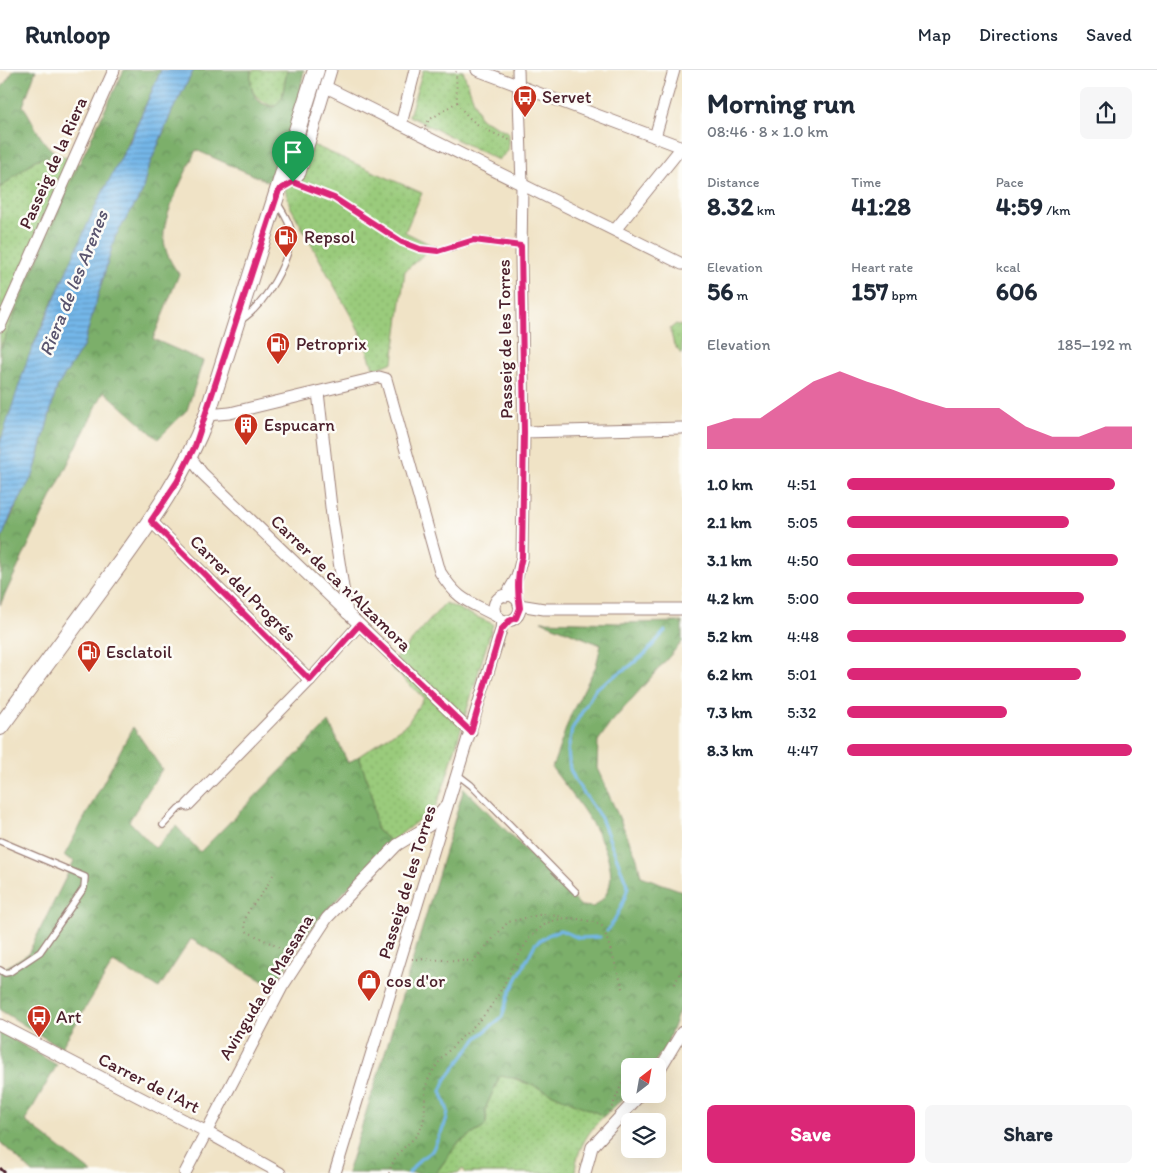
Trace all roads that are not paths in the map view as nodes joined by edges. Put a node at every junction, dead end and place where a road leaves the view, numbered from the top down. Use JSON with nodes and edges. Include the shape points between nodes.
{"nodes":[{"id":1,"x":114,"y":70,"type":"edge"},
{"id":2,"x":316,"y":70,"type":"edge"},
{"id":3,"x":331,"y":70,"type":"edge"},
{"id":4,"x":415,"y":70,"type":"edge"},
{"id":5,"x":477,"y":70,"type":"edge"},
{"id":6,"x":518,"y":70,"type":"edge"},
{"id":7,"x":674,"y":70,"type":"edge"},
{"id":8,"x":518,"y":84,"type":"junction"},
{"id":9,"x":326,"y":87,"type":"junction"},
{"id":10,"x":401,"y":124,"type":"junction"},
{"id":11,"x":655,"y":137,"type":"junction"},
{"id":12,"x":682,"y":147,"type":"edge"},
{"id":13,"x":522,"y":184,"type":"junction"},
{"id":14,"x":282,"y":190,"type":"junction"},
{"id":15,"x":615,"y":230,"type":"junction"},
{"id":16,"x":521,"y":246,"type":"junction"},
{"id":17,"x":682,"y":264,"type":"edge"},
{"id":18,"x":237,"y":322,"type":"junction"},
{"id":19,"x":0,"y":326,"type":"edge"},
{"id":20,"x":318,"y":392,"type":"junction"},
{"id":21,"x":207,"y":415,"type":"junction"},
{"id":22,"x":682,"y":428,"type":"edge"},
{"id":23,"x":524,"y":432,"type":"junction"},
{"id":24,"x":190,"y":457,"type":"junction"},
{"id":25,"x":151,"y":521,"type":"junction"},
{"id":26,"x":495,"y":603,"type":"junction"},
{"id":27,"x":515,"y":603,"type":"junction"},
{"id":28,"x":480,"y":609,"type":"junction"},
{"id":29,"x":682,"y":609,"type":"edge"},
{"id":30,"x":347,"y":613,"type":"junction"},
{"id":31,"x":502,"y":622,"type":"junction"},
{"id":32,"x":359,"y":625,"type":"junction"},
{"id":33,"x":310,"y":680,"type":"junction"},
{"id":34,"x":0,"y":727,"type":"edge"},
{"id":35,"x":471,"y":732,"type":"junction"},
{"id":36,"x":458,"y":775,"type":"junction"},
{"id":37,"x":450,"y":801,"type":"junction"},
{"id":38,"x":188,"y":806,"type":"joint"},
{"id":39,"x":163,"y":824,"type":"dead end"},
{"id":40,"x":0,"y":841,"type":"edge"},
{"id":41,"x":576,"y":892,"type":"dead end"},
{"id":42,"x":0,"y":970,"type":"edge"},
{"id":43,"x":1,"y":1029,"type":"edge"},
{"id":44,"x":682,"y":1032,"type":"edge"},
{"id":45,"x":666,"y":1059,"type":"edge"},
{"id":46,"x":632,"y":1103,"type":"edge"},
{"id":47,"x":205,"y":1131,"type":"junction"},
{"id":48,"x":185,"y":1173,"type":"edge"},
{"id":49,"x":280,"y":1173,"type":"edge"},
{"id":50,"x":335,"y":1173,"type":"edge"},
{"id":51,"x":585,"y":1173,"type":"edge"}],
"edges":[{"from":1,"to":19,"type":"street","name":"Passeig de la Riera"},
{"from":2,"to":14,"type":"main road"},
{"from":3,"to":9,"type":"street"},
{"from":4,"to":10,"type":"street"},
{"from":5,"to":8,"type":"street"},
{"from":6,"to":8,"type":"street","name":"Passeig de les Torres"},
{"from":7,"to":11,"type":"street"},
{"from":8,"to":11,"type":"street"},
{"from":8,"to":13,"type":"street","name":"Passeig de les Torres"},
{"from":9,"to":10,"type":"street"},
{"from":9,"to":14,"type":"street","via":[[300,173]]},
{"from":10,"to":13,"type":"street"},
{"from":11,"to":12,"type":"street"},
{"from":12,"to":15,"type":"street"},
{"from":13,"to":15,"type":"street"},
{"from":13,"to":16,"type":"street","name":"Passeig de les Torres"},
{"from":14,"to":16,"type":"lane","via":[[334,198],[402,242],[420,249],[438,251],[474,240]]},
{"from":14,"to":18,"type":"main road"},
{"from":14,"to":18,"type":"lane","via":[[292,230],[286,258],[275,281],[251,314]]},
{"from":15,"to":17,"type":"street"},
{"from":16,"to":23,"type":"street","name":"Passeig de les Torres"},
{"from":18,"to":21,"type":"main road"},
{"from":20,"to":21,"type":"street","via":[[230,413]]},
{"from":20,"to":28,"type":"street","via":[[379,377],[386,379],[440,572],[451,589]]},
{"from":20,"to":30,"type":"street"},
{"from":21,"to":24,"type":"main road"},
{"from":22,"to":23,"type":"street"},
{"from":23,"to":27,"type":"street","name":"Passeig de les Torres","via":[[522,557]]},
{"from":24,"to":25,"type":"main road"},
{"from":24,"to":30,"type":"street","name":"Carrer de ca n'Alzamora","via":[[202,473]]},
{"from":25,"to":33,"type":"street","name":"Carrer del Progrés"},
{"from":25,"to":34,"type":"main road"},
{"from":26,"to":27,"type":"street"},
{"from":26,"to":28,"type":"street"},
{"from":26,"to":31,"type":"street","via":[[495,613]]},
{"from":27,"to":29,"type":"street","via":[[544,609]]},
{"from":27,"to":31,"type":"street"},
{"from":28,"to":31,"type":"street"},
{"from":30,"to":32,"type":"street","name":"Carrer de ca n'Alzamora"},
{"from":31,"to":35,"type":"street","name":"Passeig de les Torres"},
{"from":32,"to":33,"type":"street"},
{"from":32,"to":35,"type":"street","name":"Carrer de ca n'Alzamora"},
{"from":33,"to":38,"type":"street"},
{"from":35,"to":36,"type":"street","name":"Passeig de les Torres"},
{"from":36,"to":37,"type":"street","name":"Passeig de les Torres"},
{"from":36,"to":41,"type":"lane"},
{"from":37,"to":47,"type":"street","name":"Avinguda de Massana","via":[[430,825],[397,845],[326,918],[253,1040]]},
{"from":37,"to":50,"type":"street","name":"Passeig de les Torres"},
{"from":38,"to":39,"type":"lane","via":[[179,808]]},
{"from":40,"to":42,"type":"lane","via":[[85,877],[86,882],[40,952],[10,972]]},
{"from":43,"to":47,"type":"street","name":"Carrer de l'Art"},
{"from":44,"to":45,"type":"street"},
{"from":46,"to":51,"type":"street","via":[[592,1147]]},
{"from":47,"to":48,"type":"street","name":"Avinguda de Massana"},
{"from":47,"to":49,"type":"street","name":"Carrer de l'Art"}]}
